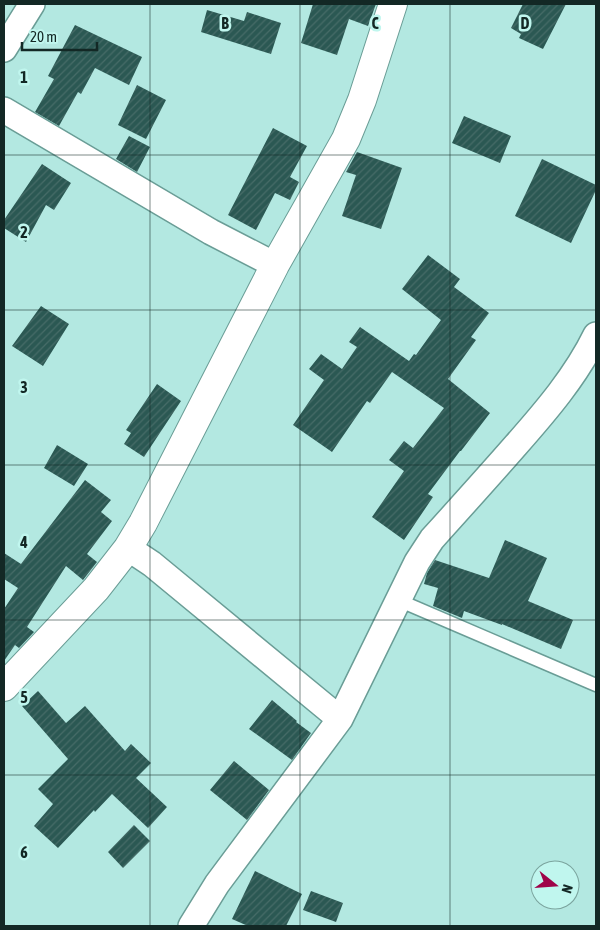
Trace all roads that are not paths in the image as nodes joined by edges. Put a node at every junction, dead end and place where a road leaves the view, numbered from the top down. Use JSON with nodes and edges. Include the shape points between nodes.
{"nodes":[{"id":1,"x":32,"y":4,"type":"edge"},
{"id":2,"x":393,"y":4,"type":"edge"},
{"id":3,"x":4,"y":49,"type":"edge"},
{"id":4,"x":4,"y":110,"type":"edge"},
{"id":5,"x":275,"y":265,"type":"junction"},
{"id":6,"x":596,"y":335,"type":"edge"},
{"id":7,"x":128,"y":548,"type":"junction"},
{"id":8,"x":398,"y":600,"type":"junction"},
{"id":9,"x":596,"y":685,"type":"edge"},
{"id":10,"x":4,"y":687,"type":"edge"},
{"id":11,"x":340,"y":719,"type":"junction"},
{"id":12,"x":191,"y":926,"type":"edge"}],
"edges":[{"from":1,"to":3,"type":"street"},
{"from":2,"to":5,"type":"street","via":[[346,139]]},
{"from":4,"to":5,"type":"street","via":[[211,232]]},
{"from":5,"to":7,"type":"street"},
{"from":6,"to":8,"type":"street","via":[[588,353],[542,415],[432,539]]},
{"from":7,"to":10,"type":"street","via":[[96,589]]},
{"from":7,"to":11,"type":"street","via":[[152,564]]},
{"from":8,"to":9,"type":"lane"},
{"from":8,"to":11,"type":"street"},
{"from":11,"to":12,"type":"street","via":[[217,884]]}]}
